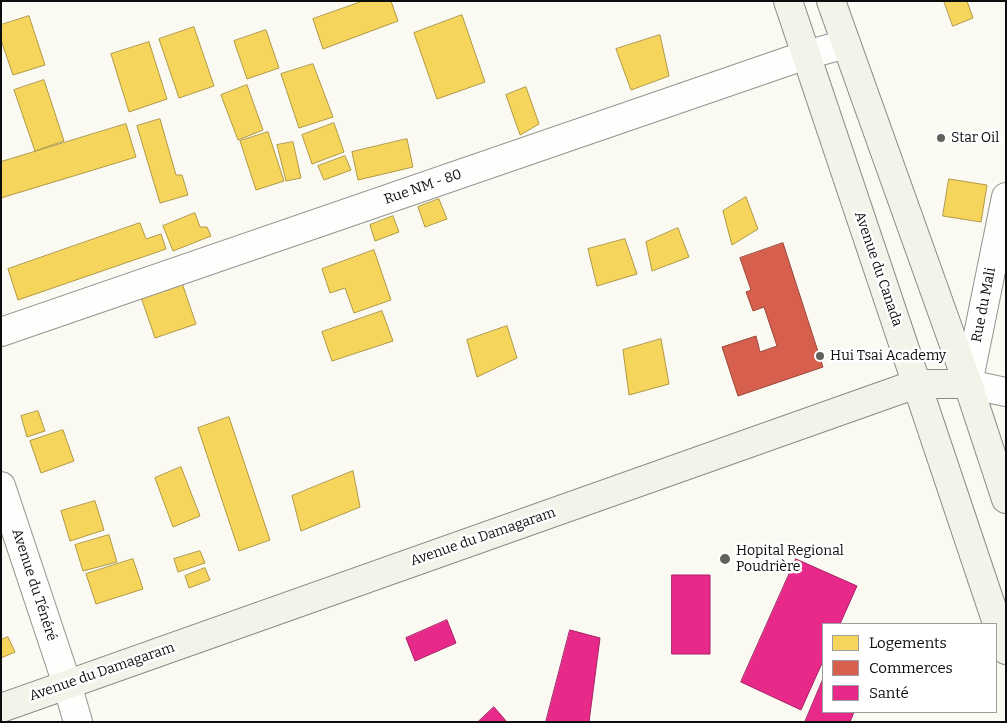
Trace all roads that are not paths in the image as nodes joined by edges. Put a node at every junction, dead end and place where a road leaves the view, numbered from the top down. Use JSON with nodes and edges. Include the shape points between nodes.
{"nodes":[{"id":1,"x":788,"y":1,"type":"edge"},
{"id":2,"x":831,"y":1,"type":"edge"},
{"id":3,"x":846,"y":44,"type":"junction"},
{"id":4,"x":806,"y":56,"type":"junction"},
{"id":5,"x":1006,"y":197,"type":"edge"},
{"id":6,"x":1,"y":332,"type":"edge"},
{"id":7,"x":916,"y":384,"type":"junction"},
{"id":8,"x":968,"y":384,"type":"junction"},
{"id":9,"x":1006,"y":392,"type":"edge"},
{"id":10,"x":1,"y":486,"type":"edge"},
{"id":11,"x":1006,"y":499,"type":"edge"},
{"id":12,"x":997,"y":623,"type":"edge"},
{"id":13,"x":997,"y":623,"type":"edge"},
{"id":14,"x":1006,"y":650,"type":"edge"},
{"id":15,"x":67,"y":684,"type":"junction"},
{"id":16,"x":1,"y":708,"type":"edge"},
{"id":17,"x":78,"y":722,"type":"edge"}],
"edges":[{"from":1,"to":4,"type":"street","name":"Avenue du Canada"},
{"from":2,"to":3,"type":"street"},
{"from":3,"to":4,"type":"street","name":"Rue NM - 80"},
{"from":3,"to":8,"type":"street"},
{"from":4,"to":6,"type":"street","name":"Rue NM - 80"},
{"from":4,"to":7,"type":"street","name":"Avenue du Canada"},
{"from":5,"to":8,"type":"street","name":"Rue du Mali"},
{"from":7,"to":8,"type":"street","name":"Avenue du Damagaram"},
{"from":7,"to":12,"type":"street","name":"Avenue du Canada"},
{"from":7,"to":15,"type":"street","name":"Avenue du Damagaram"},
{"from":8,"to":9,"type":"street"},
{"from":8,"to":11,"type":"street"},
{"from":10,"to":15,"type":"street","name":"Avenue du Ténéré"},
{"from":13,"to":14,"type":"street","name":"Avenue du Canada"},
{"from":15,"to":16,"type":"street","name":"Avenue du Damagaram"},
{"from":15,"to":17,"type":"street","name":"Avenue du Ténéré"}]}
